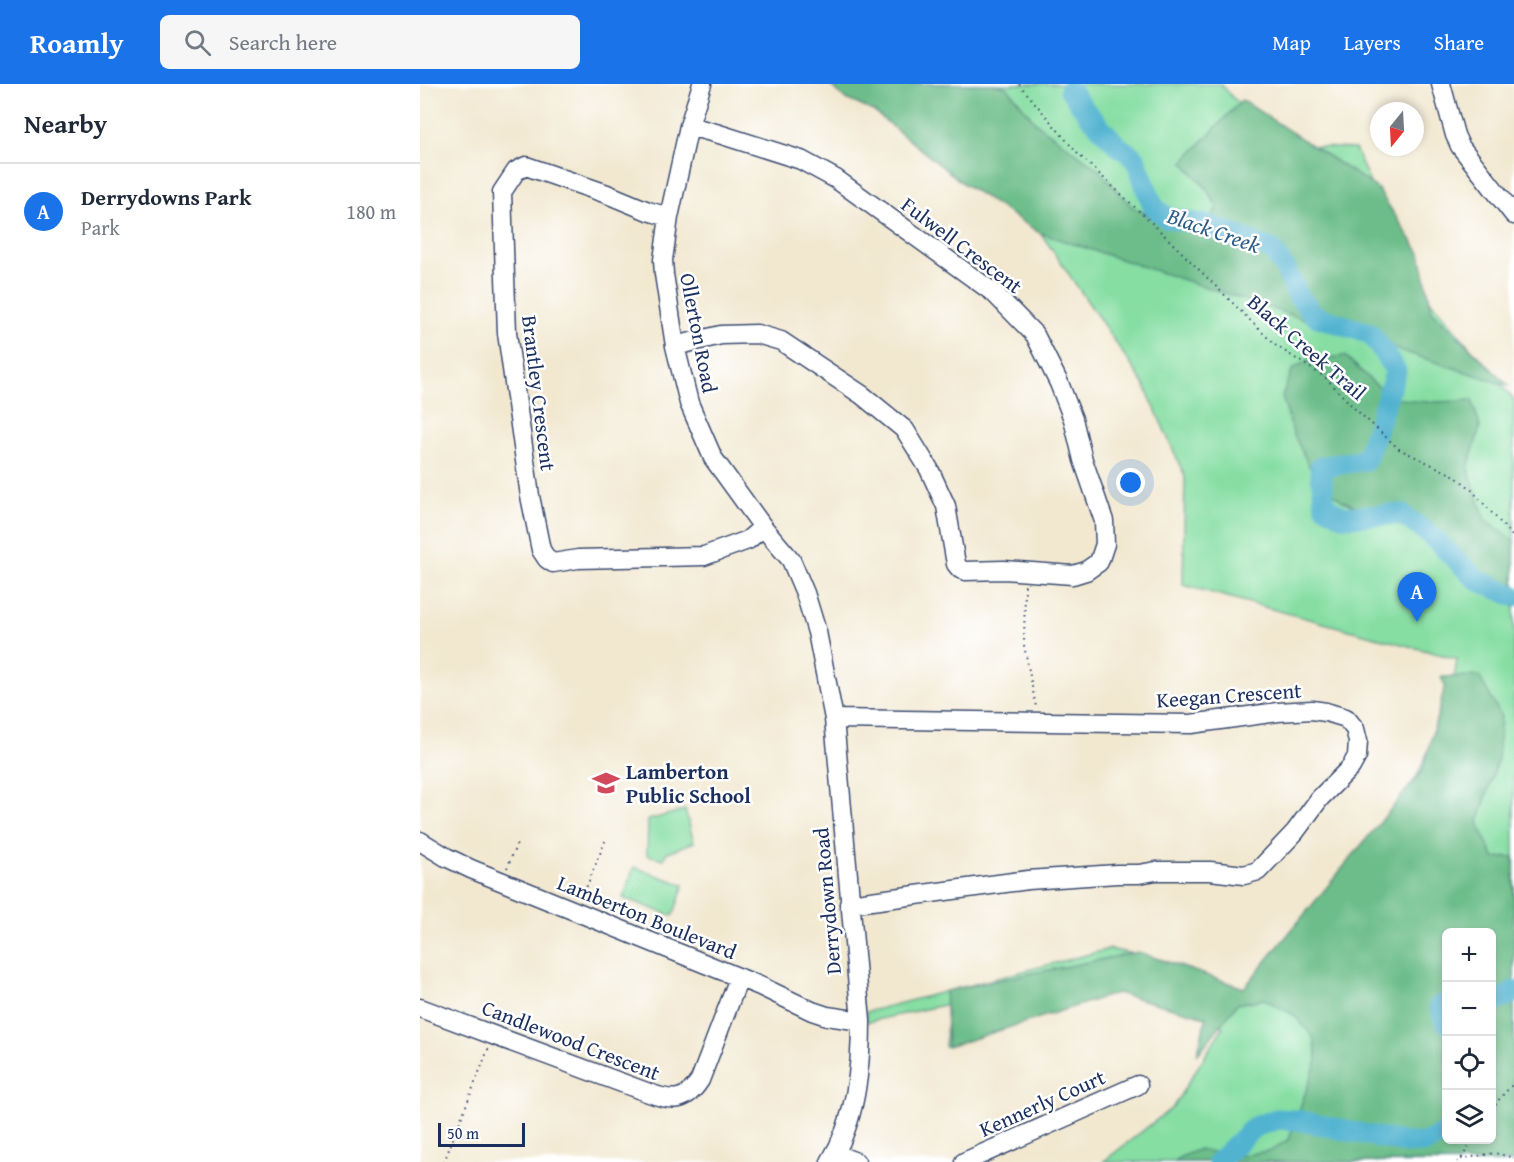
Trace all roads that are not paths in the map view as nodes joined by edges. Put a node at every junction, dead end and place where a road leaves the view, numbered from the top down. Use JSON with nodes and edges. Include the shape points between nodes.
{"nodes":[{"id":1,"x":702,"y":84,"type":"edge"},
{"id":2,"x":1442,"y":84,"type":"edge"},
{"id":3,"x":689,"y":126,"type":"junction"},
{"id":4,"x":1514,"y":216,"type":"edge"},
{"id":5,"x":669,"y":217,"type":"junction"},
{"id":6,"x":675,"y":346,"type":"junction"},
{"id":7,"x":763,"y":527,"type":"junction"},
{"id":8,"x":818,"y":632,"type":"joint"},
{"id":9,"x":834,"y":719,"type":"junction"},
{"id":10,"x":420,"y":842,"type":"edge"},
{"id":11,"x":849,"y":904,"type":"junction"},
{"id":12,"x":739,"y":978,"type":"junction"},
{"id":13,"x":420,"y":1008,"type":"edge"},
{"id":14,"x":861,"y":1021,"type":"junction"},
{"id":15,"x":1138,"y":1085,"type":"dead end"},
{"id":16,"x":833,"y":1158,"type":"edge"},
{"id":17,"x":856,"y":1162,"type":"edge"},
{"id":18,"x":964,"y":1162,"type":"edge"}],
"edges":[{"from":1,"to":3,"type":"street","name":"Ollerton Road"},
{"from":2,"to":4,"type":"street","via":[[1460,146]]},
{"from":3,"to":5,"type":"street","name":"Ollerton Road"},
{"from":3,"to":6,"type":"street","name":"Fulwell Crescent","via":[[801,160],[836,179],[994,293],[1035,335],[1073,419],[1104,521],[1106,544],[1099,562],[1073,574],[960,569],[946,506],[930,469],[905,430],[862,395],[781,341],[758,334],[721,335]]},
{"from":5,"to":6,"type":"street","name":"Ollerton Road","via":[[663,260]]},
{"from":5,"to":7,"type":"street","name":"Brantley Crescent","via":[[526,166],[516,171],[502,192],[507,333],[541,550],[553,563],[704,556],[748,540]]},
{"from":6,"to":7,"type":"street","name":"Ollerton Road","via":[[689,403],[713,458]]},
{"from":7,"to":8,"type":"street","name":"Ollerton Road","via":[[791,560]]},
{"from":8,"to":9,"type":"street","name":"Derrydown Road"},
{"from":9,"to":11,"type":"street","name":"Derrydown Road"},
{"from":9,"to":11,"type":"street","name":"Keegan Crescent","via":[[1191,724],[1312,710],[1346,718],[1358,741],[1352,766],[1258,871],[1244,875],[1156,871],[1028,880]]},
{"from":10,"to":12,"type":"street","name":"Lamberton Boulevard","via":[[471,870]]},
{"from":11,"to":14,"type":"street","name":"Derrydown Road"},
{"from":12,"to":13,"type":"street","name":"Candlewood Crescent","via":[[700,1080],[693,1090],[677,1099],[656,1096]]},
{"from":12,"to":14,"type":"street","name":"Lamberton Boulevard","via":[[812,1011]]},
{"from":14,"to":16,"type":"street","name":"Derrydown Road","via":[[859,1074],[849,1120]]},
{"from":15,"to":18,"type":"street","name":"Kennerly Court"},
{"from":16,"to":17,"type":"street"}]}
